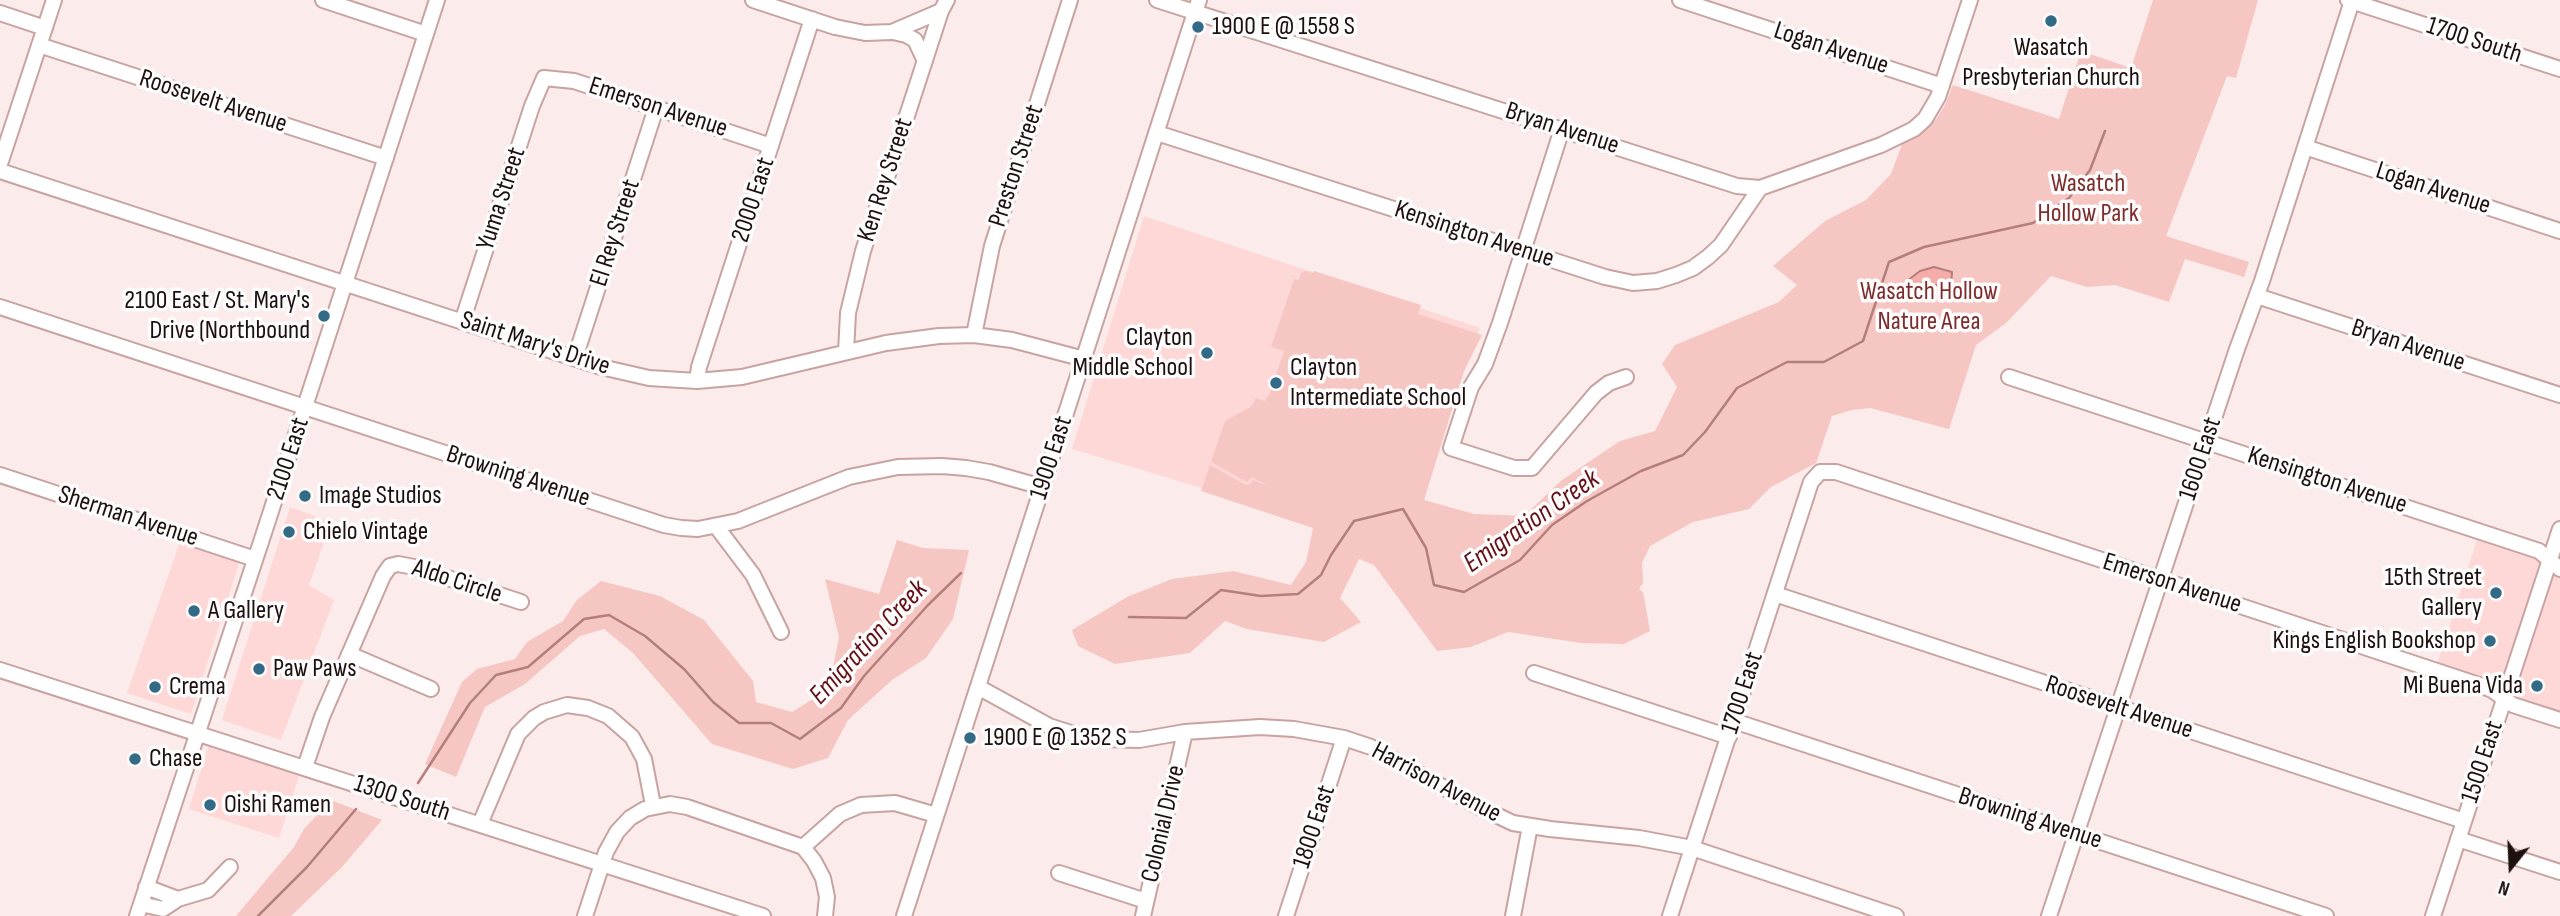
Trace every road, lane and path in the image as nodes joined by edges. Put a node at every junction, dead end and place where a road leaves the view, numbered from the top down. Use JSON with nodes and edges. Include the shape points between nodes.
{"nodes":[{"id":1,"x":54,"y":0,"type":"edge"},
{"id":2,"x":323,"y":0,"type":"edge"},
{"id":3,"x":437,"y":0,"type":"edge"},
{"id":4,"x":753,"y":0,"type":"edge"},
{"id":5,"x":1070,"y":0,"type":"edge"},
{"id":6,"x":1157,"y":0,"type":"edge"},
{"id":7,"x":1680,"y":0,"type":"edge"},
{"id":8,"x":1970,"y":0,"type":"edge"},
{"id":9,"x":2350,"y":1,"type":"edge"},
{"id":10,"x":944,"y":5,"type":"edge"},
{"id":11,"x":1197,"y":6,"type":"edge"},
{"id":12,"x":0,"y":13,"type":"edge"},
{"id":13,"x":812,"y":19,"type":"junction"},
{"id":14,"x":45,"y":28,"type":"junction"},
{"id":15,"x":892,"y":32,"type":"junction"},
{"id":16,"x":426,"y":34,"type":"junction"},
{"id":17,"x":39,"y":45,"type":"junction"},
{"id":18,"x":925,"y":61,"type":"junction"},
{"id":19,"x":2560,"y":69,"type":"edge"},
{"id":20,"x":544,"y":78,"type":"joint"},
{"id":21,"x":1942,"y":86,"type":"junction"},
{"id":22,"x":656,"y":108,"type":"junction"},
{"id":23,"x":1562,"y":130,"type":"junction"},
{"id":24,"x":1157,"y":133,"type":"junction"},
{"id":25,"x":771,"y":146,"type":"junction"},
{"id":26,"x":2305,"y":147,"type":"junction"},
{"id":27,"x":386,"y":159,"type":"junction"},
{"id":28,"x":0,"y":164,"type":"edge"},
{"id":29,"x":0,"y":171,"type":"edge"},
{"id":30,"x":1760,"y":188,"type":"junction"},
{"id":31,"x":2560,"y":231,"type":"edge"},
{"id":32,"x":1523,"y":251,"type":"junction"},
{"id":33,"x":345,"y":284,"type":"junction"},
{"id":34,"x":2257,"y":296,"type":"junction"},
{"id":35,"x":0,"y":307,"type":"edge"},
{"id":36,"x":462,"y":321,"type":"junction"},
{"id":37,"x":974,"y":335,"type":"junction"},
{"id":38,"x":846,"y":352,"type":"junction"},
{"id":39,"x":575,"y":358,"type":"junction"},
{"id":40,"x":1084,"y":359,"type":"junction"},
{"id":41,"x":1626,"y":377,"type":"dead end"},
{"id":42,"x":2009,"y":377,"type":"dead end"},
{"id":43,"x":697,"y":381,"type":"junction"},
{"id":44,"x":2560,"y":395,"type":"edge"},
{"id":45,"x":305,"y":408,"type":"junction"},
{"id":46,"x":2206,"y":442,"type":"junction"},
{"id":47,"x":1820,"y":472,"type":"joint"},
{"id":48,"x":0,"y":475,"type":"edge"},
{"id":49,"x":1042,"y":487,"type":"junction"},
{"id":50,"x":716,"y":526,"type":"junction"},
{"id":51,"x":2560,"y":529,"type":"edge"},
{"id":52,"x":255,"y":559,"type":"junction"},
{"id":53,"x":2555,"y":565,"type":"edge"},
{"id":54,"x":2161,"y":580,"type":"junction"},
{"id":55,"x":1775,"y":594,"type":"junction"},
{"id":56,"x":521,"y":603,"type":"dead end"},
{"id":57,"x":781,"y":632,"type":"dead end"},
{"id":58,"x":349,"y":654,"type":"junction"},
{"id":59,"x":0,"y":670,"type":"edge"},
{"id":60,"x":1534,"y":673,"type":"dead end"},
{"id":61,"x":978,"y":687,"type":"junction"},
{"id":62,"x":432,"y":690,"type":"dead end"},
{"id":63,"x":2504,"y":697,"type":"junction"},
{"id":64,"x":2119,"y":708,"type":"junction"},
{"id":65,"x":2560,"y":720,"type":"edge"},
{"id":66,"x":1734,"y":721,"type":"junction"},
{"id":67,"x":1185,"y":732,"type":"junction"},
{"id":68,"x":198,"y":733,"type":"junction"},
{"id":69,"x":1729,"y":737,"type":"junction"},
{"id":70,"x":1344,"y":738,"type":"junction"},
{"id":71,"x":306,"y":767,"type":"junction"},
{"id":72,"x":653,"y":805,"type":"junction"},
{"id":73,"x":936,"y":815,"type":"junction"},
{"id":74,"x":2464,"y":821,"type":"junction"},
{"id":75,"x":480,"y":824,"type":"junction"},
{"id":76,"x":1530,"y":827,"type":"junction"},
{"id":77,"x":2076,"y":834,"type":"junction"},
{"id":78,"x":2458,"y":839,"type":"junction"},
{"id":79,"x":803,"y":847,"type":"junction"},
{"id":80,"x":1692,"y":848,"type":"junction"},
{"id":81,"x":602,"y":864,"type":"junction"},
{"id":82,"x":230,"y":867,"type":"dead end"},
{"id":83,"x":2560,"y":872,"type":"edge"},
{"id":84,"x":1059,"y":873,"type":"dead end"},
{"id":85,"x":146,"y":887,"type":"junction"},
{"id":86,"x":178,"y":899,"type":"junction"},
{"id":87,"x":1145,"y":909,"type":"edge"},
{"id":88,"x":139,"y":910,"type":"edge"},
{"id":89,"x":585,"y":916,"type":"edge"},
{"id":90,"x":763,"y":916,"type":"edge"},
{"id":91,"x":825,"y":916,"type":"edge"},
{"id":92,"x":904,"y":916,"type":"edge"},
{"id":93,"x":1286,"y":916,"type":"edge"},
{"id":94,"x":1513,"y":916,"type":"edge"},
{"id":95,"x":1670,"y":916,"type":"edge"},
{"id":96,"x":1896,"y":916,"type":"edge"},
{"id":97,"x":2049,"y":916,"type":"edge"},
{"id":98,"x":2326,"y":916,"type":"edge"},
{"id":99,"x":2433,"y":916,"type":"edge"}],
"edges":[{"from":1,"to":14,"type":"street"},
{"from":2,"to":16,"type":"street"},
{"from":3,"to":16,"type":"street","name":"2100 East"},
{"from":4,"to":13,"type":"street"},
{"from":5,"to":37,"type":"street","name":"Preston Street","via":[[992,246]]},
{"from":6,"to":11,"type":"street","name":"Bryan Avenue"},
{"from":7,"to":21,"type":"street","name":"Logan Avenue"},
{"from":8,"to":21,"type":"street"},
{"from":9,"to":19,"type":"street","name":"1700 South"},
{"from":9,"to":26,"type":"street","name":"1600 East"},
{"from":10,"to":15,"type":"street"},
{"from":10,"to":18,"type":"street","name":"Ken Rey Street"},
{"from":11,"to":23,"type":"street","name":"Bryan Avenue"},
{"from":11,"to":24,"type":"street","name":"1900 East"},
{"from":12,"to":14,"type":"street"},
{"from":13,"to":15,"type":"street","via":[[852,32]]},
{"from":13,"to":25,"type":"street","name":"2000 East"},
{"from":14,"to":17,"type":"street"},
{"from":15,"to":18,"type":"street","via":[[915,40]]},
{"from":16,"to":27,"type":"street","name":"2100 East"},
{"from":17,"to":27,"type":"street","name":"Roosevelt Avenue"},
{"from":17,"to":28,"type":"street"},
{"from":18,"to":38,"type":"street","name":"Ken Rey Street","via":[[855,282]]},
{"from":20,"to":22,"type":"street","name":"Emerson Avenue","via":[[574,80]]},
{"from":20,"to":36,"type":"street","name":"Yuma Street"},
{"from":21,"to":30,"type":"street","name":"Bryan Avenue","via":[[1925,119],[1900,137]]},
{"from":22,"to":25,"type":"street","name":"Emerson Avenue"},
{"from":22,"to":39,"type":"street","name":"El Rey Street"},
{"from":23,"to":30,"type":"street","name":"Bryan Avenue","via":[[1737,186]]},
{"from":23,"to":32,"type":"street"},
{"from":24,"to":32,"type":"street","name":"Kensington Avenue"},
{"from":24,"to":40,"type":"street","name":"1900 East"},
{"from":25,"to":43,"type":"street","name":"2000 East"},
{"from":26,"to":31,"type":"street","name":"Logan Avenue"},
{"from":26,"to":34,"type":"street","name":"1600 East"},
{"from":27,"to":33,"type":"street","name":"2100 East"},
{"from":29,"to":33,"type":"street","name":"Saint Mary's Drive"},
{"from":30,"to":32,"type":"street","name":"Kensington Avenue","via":[[1709,257],[1657,281],[1633,283],[1605,277]]},
{"from":32,"to":41,"type":"street","via":[[1451,448],[1514,468],[1532,468],[1595,393]]},
{"from":33,"to":36,"type":"street","name":"Saint Mary's Drive"},
{"from":33,"to":45,"type":"street","name":"2100 East"},
{"from":34,"to":44,"type":"street","name":"Bryan Avenue"},
{"from":34,"to":46,"type":"street","name":"1600 East"},
{"from":35,"to":45,"type":"street","name":"Browning Avenue"},
{"from":36,"to":39,"type":"street","name":"Saint Mary's Drive"},
{"from":37,"to":38,"type":"street","name":"Saint Mary's Drive","via":[[913,339]]},
{"from":37,"to":40,"type":"street","name":"Saint Mary's Drive"},
{"from":38,"to":43,"type":"street","name":"Saint Mary's Drive","via":[[742,377]]},
{"from":39,"to":43,"type":"street","name":"Saint Mary's Drive","via":[[649,378]]},
{"from":40,"to":49,"type":"street","name":"1900 East"},
{"from":42,"to":46,"type":"street","name":"Kensington Avenue"},
{"from":45,"to":50,"type":"street","name":"Browning Avenue","via":[[664,525]]},
{"from":45,"to":52,"type":"street","name":"2100 East"},
{"from":46,"to":53,"type":"street","name":"Kensington Avenue","via":[[2539,551]]},
{"from":46,"to":54,"type":"street","name":"1600 East"},
{"from":47,"to":54,"type":"street","name":"Emerson Avenue","via":[[1836,472]]},
{"from":47,"to":55,"type":"street","name":"1700 East","via":[[1811,482]]},
{"from":48,"to":52,"type":"street","name":"Sherman Avenue"},
{"from":49,"to":50,"type":"street","name":"Browning Avenue","via":[[965,468],[898,467],[849,477]]},
{"from":49,"to":61,"type":"street","name":"1900 East"},
{"from":50,"to":57,"type":"street","via":[[753,575]]},
{"from":51,"to":53,"type":"street","name":"1500 East"},
{"from":52,"to":68,"type":"street","name":"2100 East"},
{"from":53,"to":63,"type":"street","name":"1500 East"},
{"from":54,"to":63,"type":"street","name":"Emerson Avenue"},
{"from":54,"to":64,"type":"street","name":"1600 East"},
{"from":55,"to":64,"type":"street","name":"Roosevelt Avenue"},
{"from":55,"to":66,"type":"street","name":"1700 East"},
{"from":56,"to":58,"type":"street","name":"Aldo Circle","via":[[414,567],[393,565],[383,576]]},
{"from":58,"to":62,"type":"street"},
{"from":58,"to":71,"type":"street"},
{"from":59,"to":68,"type":"street","name":"1300 South"},
{"from":60,"to":69,"type":"street"},
{"from":61,"to":67,"type":"street","name":"Harrison Avenue","via":[[1049,726],[1077,735],[1139,740]]},
{"from":61,"to":73,"type":"street","name":"1900 East"},
{"from":63,"to":65,"type":"street","name":"Emerson Avenue","via":[[2513,705]]},
{"from":63,"to":74,"type":"street","name":"1500 East"},
{"from":64,"to":74,"type":"street","name":"Roosevelt Avenue"},
{"from":64,"to":77,"type":"street","name":"1600 East"},
{"from":66,"to":69,"type":"street","name":"1700 East"},
{"from":66,"to":77,"type":"street","name":"Browning Avenue"},
{"from":67,"to":70,"type":"street","name":"Harrison Avenue","via":[[1260,727]]},
{"from":67,"to":87,"type":"street","name":"Colonial Drive"},
{"from":68,"to":71,"type":"street","name":"1300 South"},
{"from":68,"to":85,"type":"street","name":"2100 East"},
{"from":69,"to":80,"type":"street","name":"1700 East"},
{"from":70,"to":76,"type":"street","name":"Harrison Avenue","via":[[1385,754],[1499,818]]},
{"from":70,"to":93,"type":"street","name":"1800 East"},
{"from":71,"to":75,"type":"street","name":"1300 South"},
{"from":72,"to":75,"type":"street","via":[[644,759],[632,737],[608,716],[566,705],[534,718],[518,734]]},
{"from":72,"to":79,"type":"street","via":[[687,807]]},
{"from":72,"to":81,"type":"street","via":[[622,825]]},
{"from":73,"to":79,"type":"street","via":[[895,803],[861,805],[840,814]]},
{"from":73,"to":92,"type":"street","name":"1900 East"},
{"from":74,"to":78,"type":"street","name":"1500 East"},
{"from":75,"to":81,"type":"street","name":"1300 South"},
{"from":76,"to":80,"type":"street","name":"Harrison Avenue"},
{"from":76,"to":94,"type":"street"},
{"from":77,"to":97,"type":"street","name":"1600 East"},
{"from":77,"to":98,"type":"street","name":"Browning Avenue"},
{"from":78,"to":83,"type":"street"},
{"from":78,"to":99,"type":"street","name":"1500 East"},
{"from":79,"to":91,"type":"street","via":[[823,878]]},
{"from":80,"to":95,"type":"street","name":"1700 East"},
{"from":80,"to":96,"type":"street","name":"Harrison Avenue"},
{"from":81,"to":89,"type":"street"},
{"from":81,"to":90,"type":"street","name":"1300 South"},
{"from":82,"to":86,"type":"street","via":[[208,890]]},
{"from":84,"to":87,"type":"street"},
{"from":85,"to":86,"type":"street"},
{"from":85,"to":88,"type":"street","name":"2100 East"},
{"from":86,"to":88,"type":"street","via":[[160,910]]}]}
